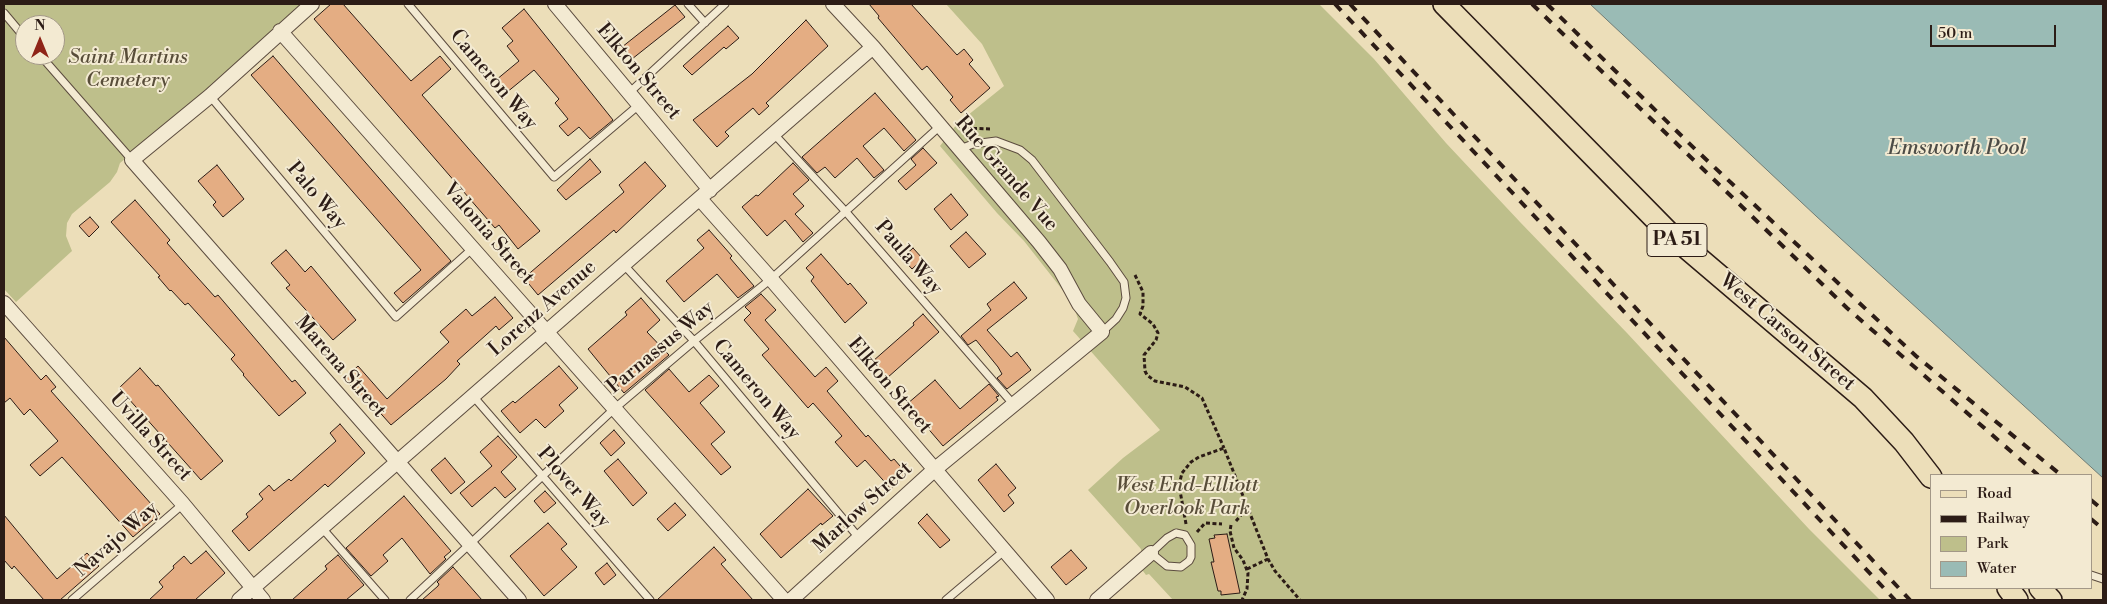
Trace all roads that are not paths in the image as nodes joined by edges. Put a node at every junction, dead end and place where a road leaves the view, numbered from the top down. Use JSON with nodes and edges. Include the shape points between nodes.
{"nodes":[{"id":1,"x":312,"y":4,"type":"edge"},
{"id":2,"x":408,"y":4,"type":"edge"},
{"id":3,"x":555,"y":4,"type":"edge"},
{"id":4,"x":688,"y":4,"type":"edge"},
{"id":5,"x":725,"y":4,"type":"edge"},
{"id":6,"x":833,"y":4,"type":"edge"},
{"id":7,"x":1444,"y":4,"type":"edge"},
{"id":8,"x":4,"y":13,"type":"edge"},
{"id":9,"x":704,"y":22,"type":"junction"},
{"id":10,"x":15,"y":26,"type":"edge"},
{"id":11,"x":280,"y":31,"type":"junction"},
{"id":12,"x":873,"y":48,"type":"junction"},
{"id":13,"x":49,"y":65,"type":"edge"},
{"id":14,"x":630,"y":92,"type":"junction"},
{"id":15,"x":210,"y":96,"type":"junction"},
{"id":16,"x":640,"y":104,"type":"junction"},
{"id":17,"x":939,"y":127,"type":"junction"},
{"id":18,"x":774,"y":134,"type":"junction"},
{"id":19,"x":960,"y":149,"type":"junction"},
{"id":20,"x":132,"y":160,"type":"junction"},
{"id":21,"x":705,"y":194,"type":"junction"},
{"id":22,"x":846,"y":212,"type":"junction"},
{"id":23,"x":474,"y":248,"type":"junction"},
{"id":24,"x":624,"y":265,"type":"junction"},
{"id":25,"x":771,"y":279,"type":"junction"},
{"id":26,"x":4,"y":303,"type":"edge"},
{"id":27,"x":547,"y":332,"type":"junction"},
{"id":28,"x":1102,"y":332,"type":"junction"},
{"id":29,"x":694,"y":341,"type":"junction"},
{"id":30,"x":473,"y":396,"type":"junction"},
{"id":31,"x":1014,"y":405,"type":"junction"},
{"id":32,"x":614,"y":409,"type":"junction"},
{"id":33,"x":398,"y":463,"type":"junction"},
{"id":34,"x":934,"y":470,"type":"junction"},
{"id":35,"x":1929,"y":472,"type":"edge"},
{"id":36,"x":543,"y":477,"type":"junction"},
{"id":37,"x":183,"y":504,"type":"junction"},
{"id":38,"x":322,"y":528,"type":"junction"},
{"id":39,"x":860,"y":539,"type":"junction"},
{"id":40,"x":470,"y":543,"type":"junction"},
{"id":41,"x":1004,"y":551,"type":"junction"},
{"id":42,"x":1151,"y":553,"type":"junction"},
{"id":43,"x":253,"y":588,"type":"junction"},
{"id":44,"x":2009,"y":589,"type":"edge"},
{"id":45,"x":2041,"y":589,"type":"edge"},
{"id":46,"x":72,"y":600,"type":"edge"},
{"id":47,"x":239,"y":600,"type":"edge"},
{"id":48,"x":263,"y":600,"type":"edge"},
{"id":49,"x":385,"y":600,"type":"edge"},
{"id":50,"x":410,"y":600,"type":"edge"},
{"id":51,"x":519,"y":600,"type":"edge"},
{"id":52,"x":650,"y":600,"type":"edge"},
{"id":53,"x":784,"y":600,"type":"edge"},
{"id":54,"x":791,"y":600,"type":"edge"},
{"id":55,"x":946,"y":600,"type":"edge"},
{"id":56,"x":1048,"y":600,"type":"edge"},
{"id":57,"x":1097,"y":600,"type":"edge"},
{"id":58,"x":2017,"y":600,"type":"edge"},
{"id":59,"x":2050,"y":600,"type":"edge"}],
"edges":[{"from":1,"to":11,"type":"street"},
{"from":2,"to":16,"type":"lane","name":"Cameron Way","via":[[554,177]]},
{"from":3,"to":14,"type":"street","name":"Elkton Street"},
{"from":4,"to":9,"type":"lane"},
{"from":5,"to":9,"type":"lane"},
{"from":6,"to":12,"type":"street","name":"Rue Grande Vue"},
{"from":7,"to":35,"type":"main road","name":"West Carson Street","number":"PA 51","via":[[1669,233],[1863,398]]},
{"from":8,"to":10,"type":"lane"},
{"from":9,"to":14,"type":"lane"},
{"from":11,"to":15,"type":"street"},
{"from":11,"to":23,"type":"street","name":"Valonia Street"},
{"from":12,"to":17,"type":"street","name":"Rue Grande Vue"},
{"from":12,"to":18,"type":"street","name":"Lorenz Avenue"},
{"from":13,"to":20,"type":"lane"},
{"from":14,"to":16,"type":"street","name":"Elkton Street"},
{"from":15,"to":20,"type":"street"},
{"from":15,"to":23,"type":"lane","name":"Palo Way","via":[[396,317]]},
{"from":16,"to":21,"type":"street","name":"Elkton Street"},
{"from":17,"to":19,"type":"street","name":"Rue Grande Vue"},
{"from":17,"to":22,"type":"lane","name":"Parnassus Way"},
{"from":18,"to":21,"type":"street","name":"Lorenz Avenue"},
{"from":18,"to":22,"type":"lane","name":"Paula Way"},
{"from":19,"to":28,"type":"street","name":"Rue Grande Vue","via":[[1060,269],[1079,304]]},
{"from":19,"to":28,"type":"lane","via":[[988,140],[1007,144],[1032,160],[1124,282],[1126,298],[1123,308]]},
{"from":20,"to":33,"type":"street","name":"Marena Street"},
{"from":21,"to":24,"type":"street","name":"Lorenz Avenue"},
{"from":21,"to":25,"type":"street","name":"Elkton Street"},
{"from":22,"to":25,"type":"lane","name":"Parnassus Way"},
{"from":22,"to":31,"type":"lane","name":"Paula Way"},
{"from":23,"to":27,"type":"street","name":"Valonia Street"},
{"from":24,"to":27,"type":"street","name":"Lorenz Avenue"},
{"from":24,"to":29,"type":"lane","name":"Cameron Way"},
{"from":25,"to":29,"type":"lane","name":"Parnassus Way"},
{"from":25,"to":34,"type":"street","name":"Elkton Street"},
{"from":26,"to":37,"type":"street","name":"Uvilla Street"},
{"from":27,"to":30,"type":"street","name":"Lorenz Avenue"},
{"from":27,"to":32,"type":"street","name":"Valonia Street"},
{"from":28,"to":31,"type":"street","name":"Marlow Street"},
{"from":29,"to":32,"type":"lane","name":"Parnassus Way"},
{"from":29,"to":39,"type":"lane","name":"Cameron Way"},
{"from":30,"to":33,"type":"street","name":"Lorenz Avenue"},
{"from":30,"to":36,"type":"lane","name":"Plover Way"},
{"from":31,"to":34,"type":"street","name":"Marlow Street"},
{"from":32,"to":36,"type":"lane","name":"Parnassus Way"},
{"from":32,"to":53,"type":"street","name":"Valonia Street"},
{"from":33,"to":38,"type":"street","name":"Lorenz Avenue"},
{"from":33,"to":40,"type":"street","name":"Marena Street"},
{"from":34,"to":39,"type":"street","name":"Marlow Street"},
{"from":34,"to":41,"type":"street","name":"Elkton Street"},
{"from":36,"to":40,"type":"lane","name":"Parnassus Way"},
{"from":36,"to":52,"type":"lane","name":"Plover Way"},
{"from":37,"to":43,"type":"street","name":"Uvilla Street"},
{"from":37,"to":46,"type":"lane","name":"Navajo Way"},
{"from":38,"to":43,"type":"street","name":"Lorenz Avenue"},
{"from":38,"to":49,"type":"lane"},
{"from":39,"to":54,"type":"street","name":"Marlow Street"},
{"from":40,"to":50,"type":"lane","name":"Parnassus Way"},
{"from":40,"to":51,"type":"street","name":"Marena Street"},
{"from":41,"to":55,"type":"lane"},
{"from":41,"to":56,"type":"street","name":"Elkton Street"},
{"from":42,"to":42,"type":"lane","via":[[1176,533],[1185,536],[1192,545],[1189,561],[1180,567],[1167,566]]},
{"from":42,"to":57,"type":"street"},
{"from":43,"to":47,"type":"street","name":"Lorenz Avenue"},
{"from":43,"to":48,"type":"street","name":"Uvilla Street"},
{"from":44,"to":58,"type":"main road"},
{"from":45,"to":59,"type":"main road"}]}
